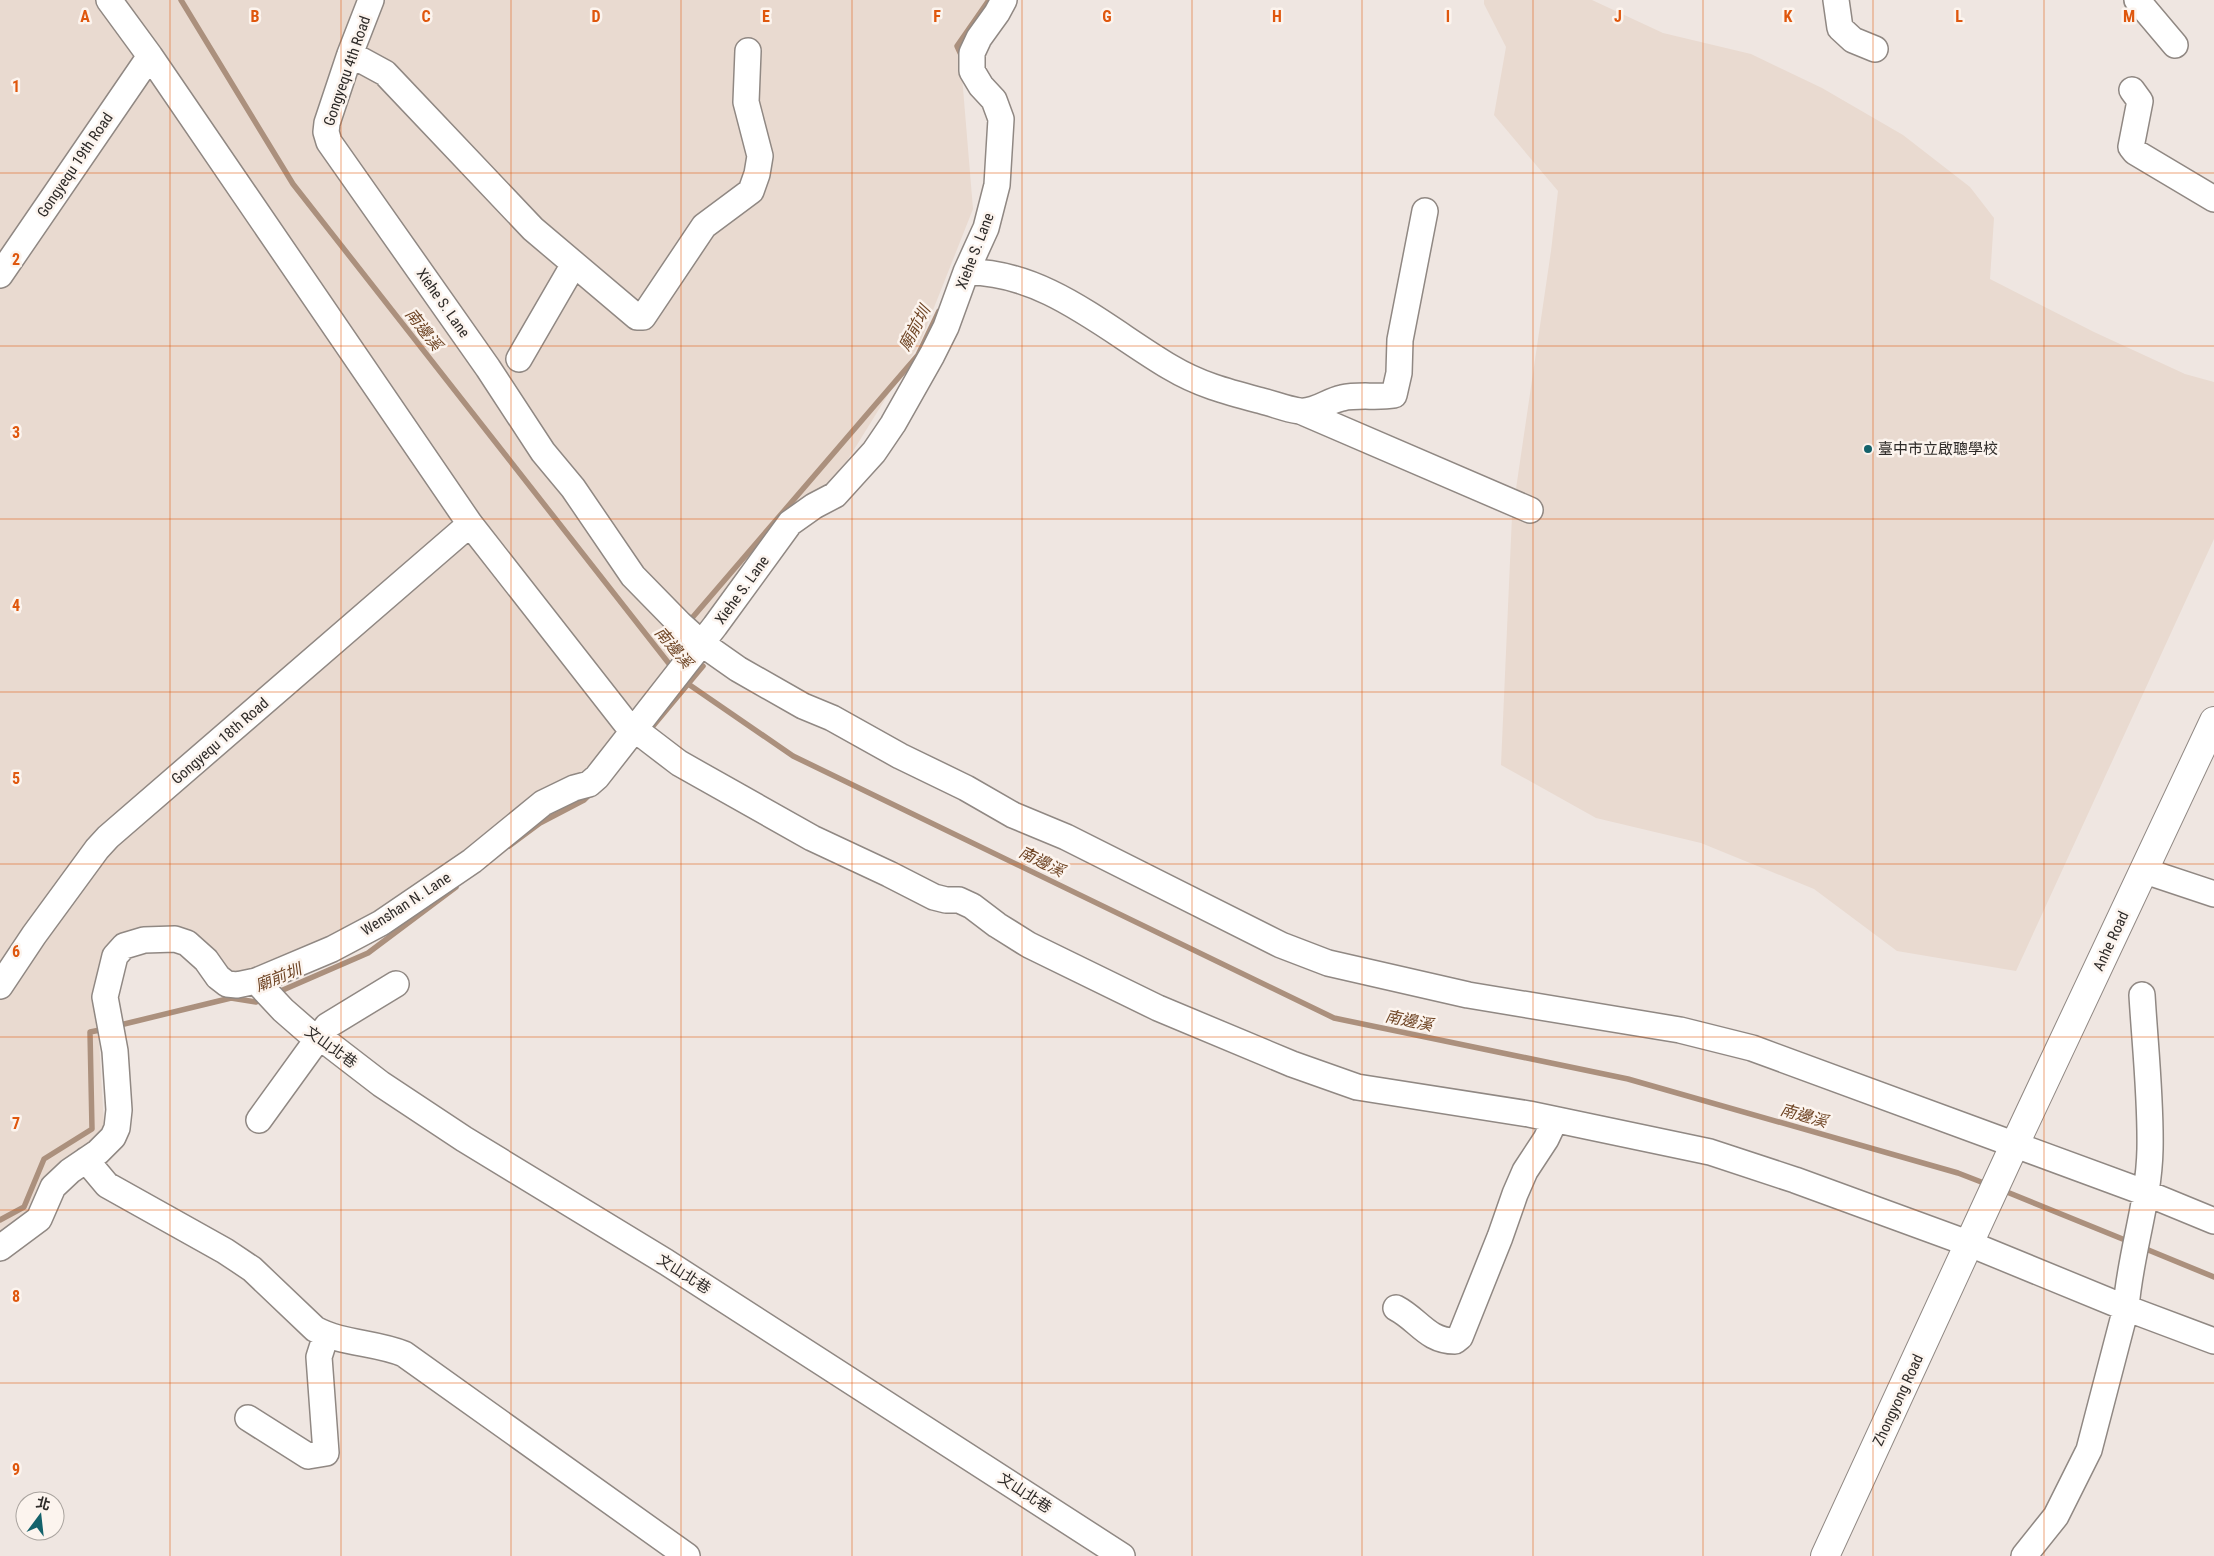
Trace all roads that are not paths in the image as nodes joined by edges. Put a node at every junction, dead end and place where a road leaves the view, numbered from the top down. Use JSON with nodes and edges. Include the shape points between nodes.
{"nodes":[{"id":1,"x":109,"y":0,"type":"edge"},
{"id":2,"x":371,"y":0,"type":"edge"},
{"id":3,"x":1004,"y":0,"type":"edge"},
{"id":4,"x":1836,"y":0,"type":"edge"},
{"id":5,"x":2137,"y":0,"type":"edge"},
{"id":6,"x":2174,"y":46,"type":"dead end"},
{"id":7,"x":748,"y":50,"type":"dead end"},
{"id":8,"x":1875,"y":50,"type":"dead end"},
{"id":9,"x":350,"y":54,"type":"junction"},
{"id":10,"x":150,"y":56,"type":"junction"},
{"id":11,"x":2132,"y":90,"type":"dead end"},
{"id":12,"x":329,"y":142,"type":"joint"},
{"id":13,"x":2214,"y":199,"type":"edge"},
{"id":14,"x":1425,"y":210,"type":"dead end"},
{"id":15,"x":574,"y":264,"type":"junction"},
{"id":16,"x":966,"y":272,"type":"junction"},
{"id":17,"x":0,"y":275,"type":"edge"},
{"id":18,"x":519,"y":360,"type":"dead end"},
{"id":19,"x":1300,"y":411,"type":"junction"},
{"id":20,"x":1530,"y":510,"type":"dead end"},
{"id":21,"x":470,"y":524,"type":"junction"},
{"id":22,"x":701,"y":643,"type":"junction"},
{"id":23,"x":2214,"y":721,"type":"edge"},
{"id":24,"x":632,"y":730,"type":"junction"},
{"id":25,"x":2145,"y":871,"type":"junction"},
{"id":26,"x":2214,"y":894,"type":"edge"},
{"id":27,"x":256,"y":981,"type":"junction"},
{"id":28,"x":396,"y":984,"type":"dead end"},
{"id":29,"x":0,"y":986,"type":"edge"},
{"id":30,"x":2142,"y":995,"type":"dead end"},
{"id":31,"x":320,"y":1037,"type":"junction"},
{"id":32,"x":258,"y":1120,"type":"dead end"},
{"id":33,"x":1555,"y":1120,"type":"junction"},
{"id":34,"x":2011,"y":1152,"type":"junction"},
{"id":35,"x":86,"y":1160,"type":"junction"},
{"id":36,"x":2145,"y":1199,"type":"junction"},
{"id":37,"x":2214,"y":1221,"type":"edge"},
{"id":38,"x":1970,"y":1244,"type":"junction"},
{"id":39,"x":0,"y":1248,"type":"edge"},
{"id":40,"x":2127,"y":1299,"type":"junction"},
{"id":41,"x":1396,"y":1308,"type":"dead end"},
{"id":42,"x":326,"y":1335,"type":"junction"},
{"id":43,"x":2214,"y":1341,"type":"edge"},
{"id":44,"x":248,"y":1418,"type":"dead end"},
{"id":45,"x":687,"y":1556,"type":"edge"},
{"id":46,"x":1122,"y":1556,"type":"edge"},
{"id":47,"x":1825,"y":1556,"type":"edge"},
{"id":48,"x":2024,"y":1556,"type":"edge"}],
"edges":[{"from":1,"to":10,"type":"street"},
{"from":2,"to":9,"type":"street","name":"Gongyequ 4th Road"},
{"from":3,"to":16,"type":"street","name":"Xiehe S. Lane","via":[[972,53],[972,71],[994,100],[1001,119],[997,185],[986,228]]},
{"from":4,"to":8,"type":"street","via":[[1840,28],[1853,40]]},
{"from":5,"to":6,"type":"street"},
{"from":7,"to":15,"type":"street","via":[[746,102],[760,156],[751,191],[704,226],[643,317],[637,317]]},
{"from":9,"to":12,"type":"street","name":"Gongyequ 4th Road","via":[[327,123]]},
{"from":9,"to":15,"type":"street","via":[[385,73],[533,229]]},
{"from":10,"to":17,"type":"street","name":"Gongyequ 19th Road"},
{"from":10,"to":21,"type":"street"},
{"from":11,"to":13,"type":"street","via":[[2140,101],[2131,146],[2135,152]]},
{"from":12,"to":22,"type":"street","name":"Xiehe S. Lane","via":[[543,452],[573,488],[633,576]]},
{"from":14,"to":19,"type":"street","via":[[1400,340],[1399,373],[1394,395],[1340,398],[1323,407]]},
{"from":15,"to":18,"type":"street"},
{"from":16,"to":19,"type":"street","via":[[984,272],[1034,284],[1171,368],[1209,387]]},
{"from":16,"to":22,"type":"street","name":"Xiehe S. Lane","via":[[932,355],[874,452],[835,495],[790,523]]},
{"from":19,"to":20,"type":"street"},
{"from":21,"to":24,"type":"street"},
{"from":21,"to":29,"type":"street","name":"Gongyequ 18th Road","via":[[108,837],[34,934]]},
{"from":22,"to":24,"type":"street","name":"Wenshan N. Lane"},
{"from":22,"to":34,"type":"street","via":[[738,669],[803,706],[832,718],[1013,815],[1066,837],[1281,945],[1328,963],[1468,995],[1680,1030],[1743,1046],[1793,1062]]},
{"from":23,"to":25,"type":"main road","name":"Anhe Road"},
{"from":24,"to":27,"type":"street","name":"Wenshan N. Lane","via":[[589,784],[543,803],[472,861],[381,923]]},
{"from":24,"to":33,"type":"street","via":[[687,768],[812,838],[934,897],[959,900],[972,906],[1029,945],[1226,1037],[1357,1087]]},
{"from":25,"to":26,"type":"street"},
{"from":25,"to":34,"type":"main road","name":"Anhe Road"},
{"from":27,"to":31,"type":"street","name":"文山北巷","via":[[289,1016],[314,1037]]},
{"from":27,"to":35,"type":"street","name":"Wenshan N. Lane","via":[[227,984],[187,943],[175,939],[144,940],[124,946],[115,956],[105,997],[115,1051],[117,1128],[113,1137]]},
{"from":28,"to":31,"type":"street","via":[[327,1026]]},
{"from":30,"to":36,"type":"street","via":[[2150,1148]]},
{"from":31,"to":32,"type":"street"},
{"from":31,"to":46,"type":"street","name":"文山北巷","via":[[381,1084],[464,1139],[666,1262]]},
{"from":33,"to":38,"type":"street","via":[[1710,1152]]},
{"from":33,"to":41,"type":"street","via":[[1525,1171],[1460,1337],[1456,1341],[1436,1339]]},
{"from":34,"to":36,"type":"street"},
{"from":34,"to":38,"type":"main road","name":"Anhe Road"},
{"from":35,"to":39,"type":"street","name":"Wenshan N. Lane","via":[[53,1187],[39,1219]]},
{"from":35,"to":42,"type":"street","via":[[107,1185],[252,1269],[315,1330]]},
{"from":36,"to":37,"type":"street"},
{"from":36,"to":40,"type":"street"},
{"from":38,"to":40,"type":"street"},
{"from":38,"to":47,"type":"main road","name":"Zhongyong Road"},
{"from":40,"to":43,"type":"street"},
{"from":40,"to":48,"type":"street","via":[[2089,1450],[2056,1516]]},
{"from":42,"to":44,"type":"street","via":[[319,1357],[326,1453],[308,1456]]},
{"from":42,"to":45,"type":"street","via":[[404,1354]]}]}
